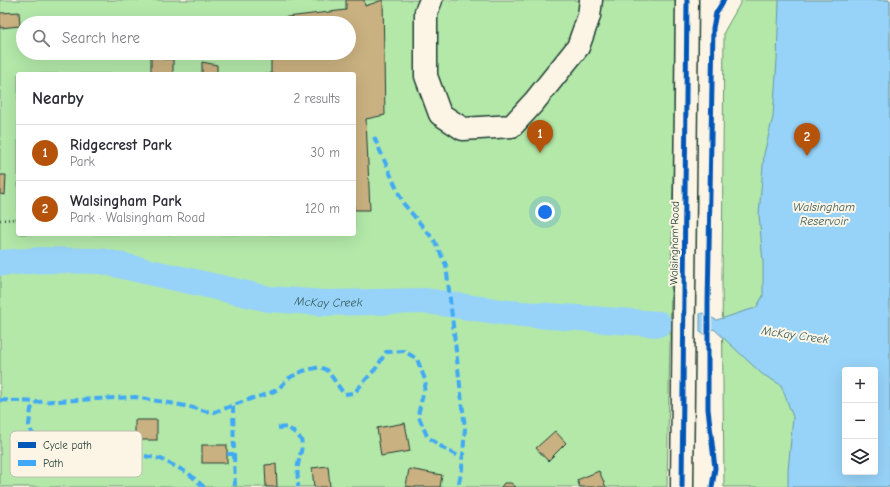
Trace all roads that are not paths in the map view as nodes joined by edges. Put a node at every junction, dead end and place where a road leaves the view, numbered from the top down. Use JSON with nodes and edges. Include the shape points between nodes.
{"nodes":[{"id":1,"x":431,"y":0,"type":"edge"},
{"id":2,"x":591,"y":0,"type":"edge"},
{"id":3,"x":687,"y":0,"type":"edge"},
{"id":4,"x":682,"y":487,"type":"edge"}],
"edges":[{"from":1,"to":2,"type":"street","via":[[426,12],[426,76],[440,114],[463,129],[512,126],[578,47],[589,16]]},
{"from":3,"to":4,"type":"street","name":"Walsingham Road"}]}
